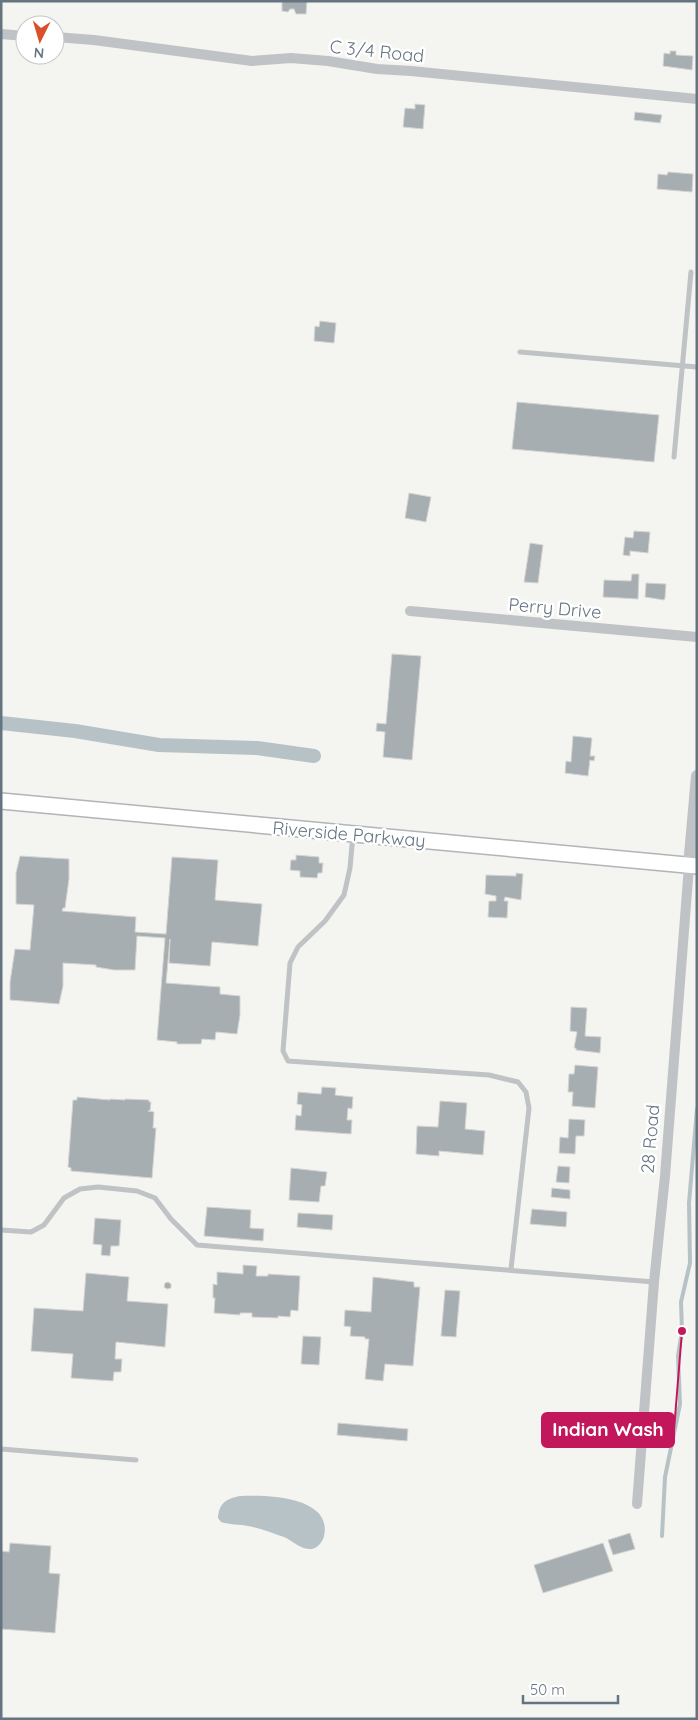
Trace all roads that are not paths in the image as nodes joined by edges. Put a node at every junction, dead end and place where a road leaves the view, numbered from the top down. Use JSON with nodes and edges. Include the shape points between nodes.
{"nodes":[{"id":1,"x":1,"y":34,"type":"edge"},
{"id":2,"x":15,"y":35,"type":"edge"},
{"id":3,"x":65,"y":38,"type":"edge"},
{"id":4,"x":697,"y":99,"type":"edge"},
{"id":5,"x":691,"y":272,"type":"dead end"},
{"id":6,"x":520,"y":352,"type":"dead end"},
{"id":7,"x":682,"y":366,"type":"junction"},
{"id":8,"x":697,"y":367,"type":"edge"},
{"id":9,"x":674,"y":457,"type":"dead end"},
{"id":10,"x":410,"y":611,"type":"dead end"},
{"id":11,"x":697,"y":637,"type":"edge"},
{"id":12,"x":697,"y":776,"type":"edge"},
{"id":13,"x":1,"y":801,"type":"edge"},
{"id":14,"x":353,"y":834,"type":"junction"},
{"id":15,"x":693,"y":866,"type":"edge"},
{"id":16,"x":1,"y":1230,"type":"edge"},
{"id":17,"x":511,"y":1269,"type":"junction"},
{"id":18,"x":654,"y":1282,"type":"junction"},
{"id":19,"x":1,"y":1449,"type":"edge"},
{"id":20,"x":136,"y":1460,"type":"dead end"},
{"id":21,"x":637,"y":1504,"type":"dead end"}],
"edges":[{"from":1,"to":2,"type":"street"},
{"from":3,"to":4,"type":"street","name":"C 3/4 Road","via":[[252,61],[291,58],[328,61],[377,70]]},
{"from":5,"to":7,"type":"lane"},
{"from":6,"to":7,"type":"lane"},
{"from":7,"to":8,"type":"lane"},
{"from":7,"to":9,"type":"lane"},
{"from":10,"to":11,"type":"street","name":"Perry Drive"},
{"from":12,"to":15,"type":"street","name":"28 Road"},
{"from":13,"to":14,"type":"main road","name":"Riverside Parkway"},
{"from":14,"to":15,"type":"main road","name":"Riverside Parkway"},
{"from":14,"to":17,"type":"lane","via":[[344,895],[324,922],[298,946],[290,963],[283,1051],[288,1061],[489,1075],[518,1082],[526,1092],[528,1108]]},
{"from":15,"to":18,"type":"street","name":"28 Road"},
{"from":16,"to":17,"type":"lane","via":[[31,1232],[44,1225],[64,1198],[80,1189],[98,1187],[137,1191],[155,1198],[196,1245]]},
{"from":17,"to":18,"type":"lane"},
{"from":18,"to":21,"type":"street","name":"28 Road"},
{"from":19,"to":20,"type":"lane"}]}
